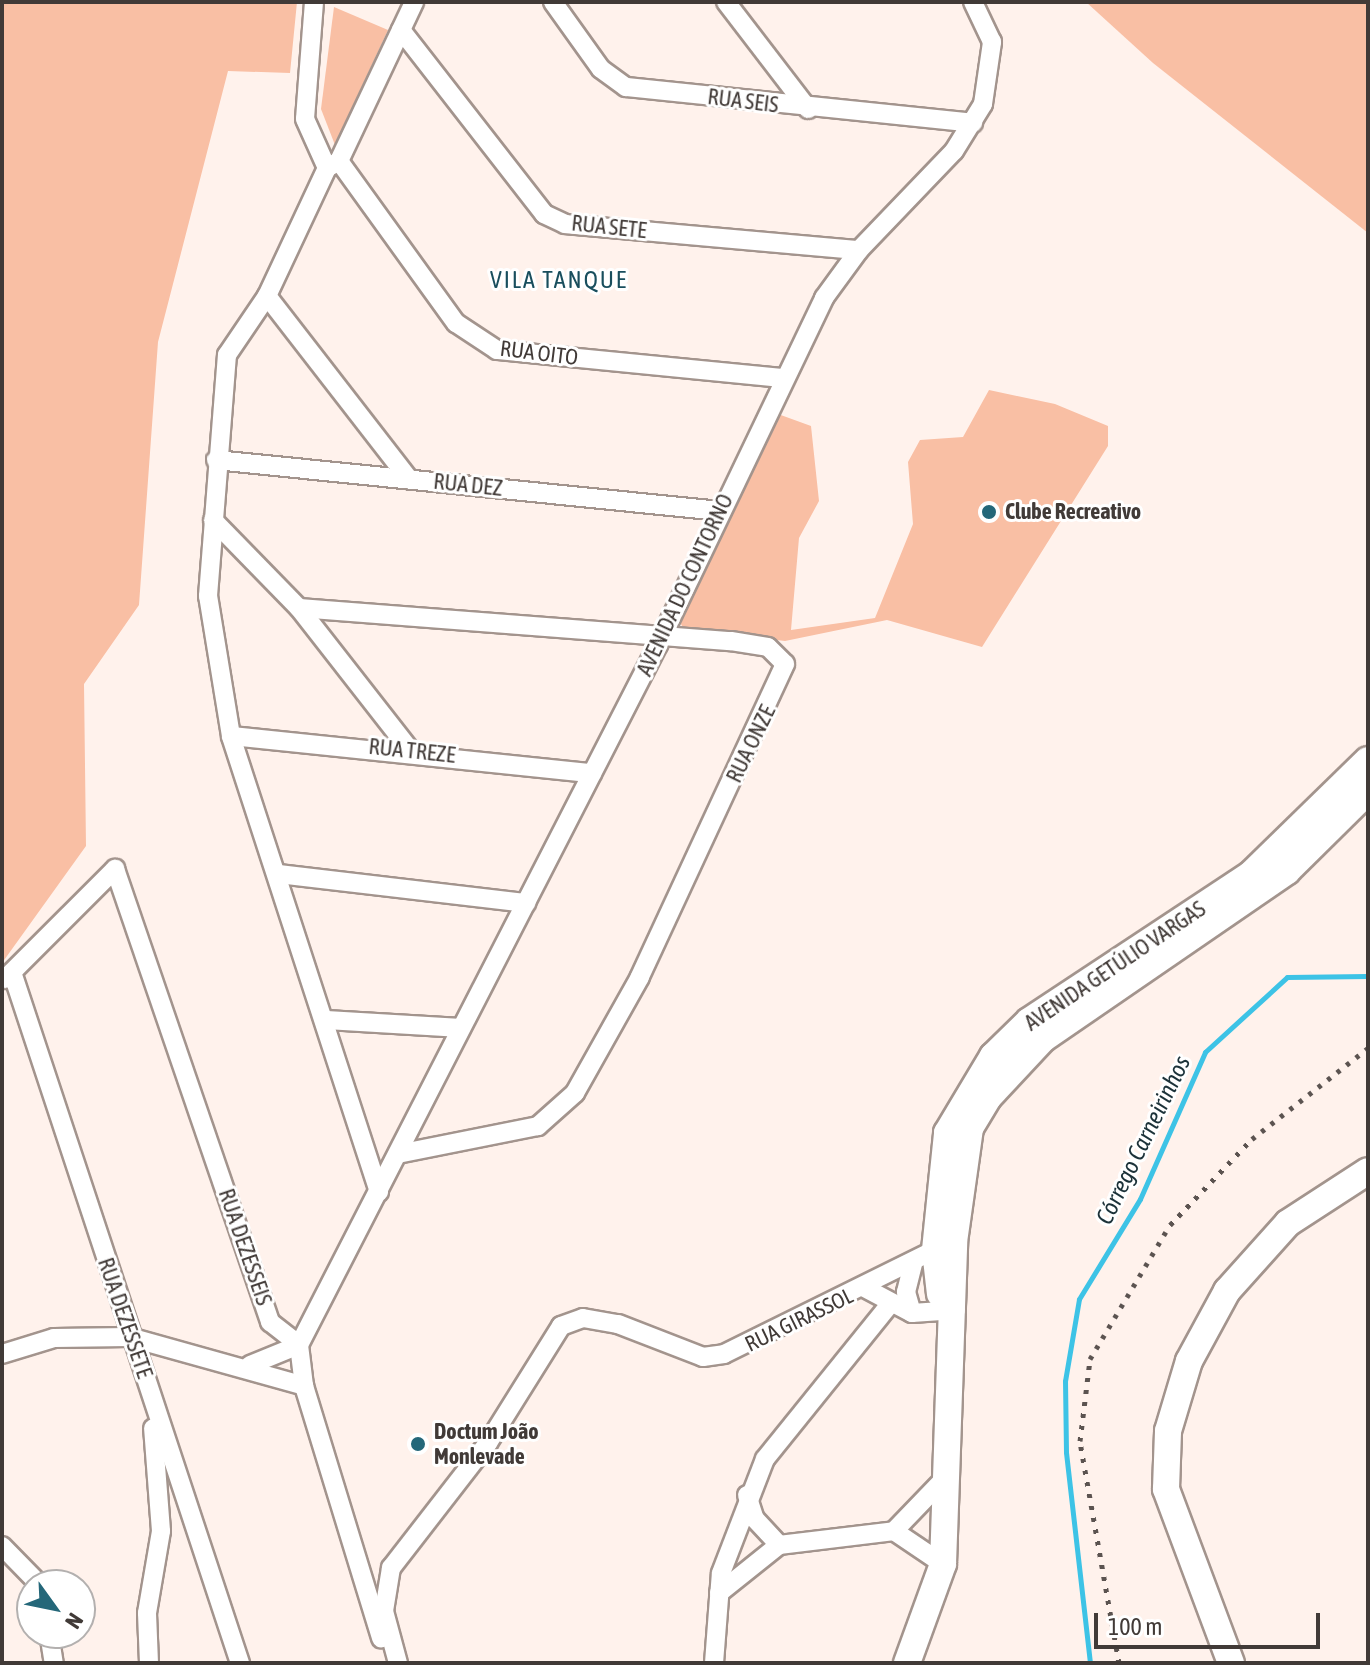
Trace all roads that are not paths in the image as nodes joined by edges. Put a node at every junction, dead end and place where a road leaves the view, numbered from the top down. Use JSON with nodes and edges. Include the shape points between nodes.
{"nodes":[{"id":1,"x":314,"y":2,"type":"edge"},
{"id":2,"x":414,"y":2,"type":"edge"},
{"id":3,"x":553,"y":2,"type":"edge"},
{"id":4,"x":726,"y":2,"type":"edge"},
{"id":5,"x":973,"y":2,"type":"edge"},
{"id":6,"x":401,"y":30,"type":"junction"},
{"id":7,"x":808,"y":109,"type":"junction"},
{"id":8,"x":973,"y":123,"type":"junction"},
{"id":9,"x":333,"y":164,"type":"junction"},
{"id":10,"x":859,"y":250,"type":"junction"},
{"id":11,"x":267,"y":296,"type":"junction"},
{"id":12,"x":781,"y":378,"type":"junction"},
{"id":13,"x":216,"y":460,"type":"junction"},
{"id":14,"x":409,"y":479,"type":"junction"},
{"id":15,"x":720,"y":511,"type":"junction"},
{"id":16,"x":213,"y":520,"type":"junction"},
{"id":17,"x":299,"y":608,"type":"junction"},
{"id":18,"x":663,"y":635,"type":"junction"},
{"id":19,"x":231,"y":736,"type":"junction"},
{"id":20,"x":409,"y":749,"type":"junction"},
{"id":21,"x":1368,"y":760,"type":"edge"},
{"id":22,"x":592,"y":773,"type":"junction"},
{"id":23,"x":1368,"y":791,"type":"edge"},
{"id":24,"x":279,"y":874,"type":"junction"},
{"id":25,"x":526,"y":903,"type":"junction"},
{"id":26,"x":7,"y":978,"type":"edge"},
{"id":27,"x":1085,"y":996,"type":"junction"},
{"id":28,"x":327,"y":1020,"type":"junction"},
{"id":29,"x":461,"y":1028,"type":"junction"},
{"id":30,"x":398,"y":1154,"type":"junction"},
{"id":31,"x":1368,"y":1171,"type":"edge"},
{"id":32,"x":379,"y":1192,"type":"junction"},
{"id":33,"x":934,"y":1251,"type":"junction"},
{"id":34,"x":863,"y":1287,"type":"junction"},
{"id":35,"x":890,"y":1304,"type":"junction"},
{"id":36,"x":949,"y":1312,"type":"junction"},
{"id":37,"x":912,"y":1313,"type":"junction"},
{"id":38,"x":129,"y":1337,"type":"junction"},
{"id":39,"x":299,"y":1345,"type":"junction"},
{"id":40,"x":2,"y":1354,"type":"edge"},
{"id":41,"x":250,"y":1365,"type":"junction"},
{"id":42,"x":304,"y":1386,"type":"junction"},
{"id":43,"x":149,"y":1392,"type":"junction"},
{"id":44,"x":947,"y":1476,"type":"junction"},
{"id":45,"x":747,"y":1495,"type":"junction"},
{"id":46,"x":894,"y":1531,"type":"junction"},
{"id":47,"x":779,"y":1545,"type":"junction"},
{"id":48,"x":2,"y":1546,"type":"edge"},
{"id":49,"x":943,"y":1564,"type":"junction"},
{"id":50,"x":24,"y":1569,"type":"edge"},
{"id":51,"x":1200,"y":1584,"type":"junction"},
{"id":52,"x":719,"y":1593,"type":"junction"},
{"id":53,"x":149,"y":1663,"type":"edge"},
{"id":54,"x":240,"y":1663,"type":"edge"},
{"id":55,"x":390,"y":1663,"type":"edge"},
{"id":56,"x":398,"y":1663,"type":"edge"},
{"id":57,"x":714,"y":1663,"type":"edge"},
{"id":58,"x":907,"y":1663,"type":"edge"},
{"id":59,"x":1221,"y":1663,"type":"edge"},
{"id":60,"x":1231,"y":1663,"type":"edge"}],
"edges":[{"from":1,"to":9,"type":"street","name":"RUA OITO","via":[[305,119]]},
{"from":2,"to":6,"type":"street"},
{"from":3,"to":7,"type":"street","name":"RUA SEIS","via":[[601,69],[626,87]]},
{"from":4,"to":7,"type":"street"},
{"from":5,"to":8,"type":"street","name":"AVENIDA DO CONTORNO","via":[[993,55],[992,80]]},
{"from":6,"to":9,"type":"street"},
{"from":6,"to":10,"type":"street","name":"RUA SETE","via":[[544,214],[565,224]]},
{"from":7,"to":8,"type":"street","name":"RUA SEIS"},
{"from":8,"to":10,"type":"street","name":"AVENIDA DO CONTORNO"},
{"from":9,"to":11,"type":"street"},
{"from":9,"to":12,"type":"street","name":"RUA OITO","via":[[456,323],[497,350]]},
{"from":10,"to":12,"type":"street","name":"AVENIDA DO CONTORNO"},
{"from":11,"to":13,"type":"street","via":[[227,355]]},
{"from":11,"to":14,"type":"street"},
{"from":12,"to":15,"type":"street","name":"AVENIDA DO CONTORNO"},
{"from":13,"to":14,"type":"street","name":"RUA DEZ"},
{"from":13,"to":16,"type":"street"},
{"from":14,"to":15,"type":"street","name":"RUA DEZ"},
{"from":15,"to":18,"type":"street","name":"AVENIDA DO CONTORNO"},
{"from":16,"to":17,"type":"street"},
{"from":16,"to":19,"type":"street","via":[[208,596]]},
{"from":17,"to":18,"type":"street","name":"RUA ONZE"},
{"from":17,"to":20,"type":"street"},
{"from":18,"to":22,"type":"street","name":"AVENIDA DO CONTORNO"},
{"from":18,"to":30,"type":"street","name":"RUA ONZE","via":[[768,647],[781,653],[784,677],[640,977],[559,1114],[538,1126]]},
{"from":19,"to":20,"type":"street","name":"RUA TREZE"},
{"from":19,"to":24,"type":"street"},
{"from":20,"to":22,"type":"street","name":"RUA TREZE"},
{"from":21,"to":27,"type":"main road","name":"AVENIDA GETÚLIO VARGAS","via":[[1251,874]]},
{"from":22,"to":25,"type":"street","name":"AVENIDA DO CONTORNO"},
{"from":23,"to":27,"type":"main road","name":"AVENIDA GETÚLIO VARGAS","via":[[1287,871]]},
{"from":24,"to":25,"type":"street"},
{"from":24,"to":28,"type":"street"},
{"from":25,"to":29,"type":"street","name":"AVENIDA DO CONTORNO"},
{"from":26,"to":38,"type":"street","name":"RUA DEZESSETE"},
{"from":26,"to":39,"type":"street","name":"RUA DEZESSEIS","via":[[115,869],[270,1322]]},
{"from":27,"to":33,"type":"main road","name":"AVENIDA GETÚLIO VARGAS","via":[[988,1098]]},
{"from":28,"to":29,"type":"street"},
{"from":28,"to":32,"type":"street"},
{"from":29,"to":30,"type":"street","name":"AVENIDA DO CONTORNO"},
{"from":30,"to":32,"type":"street","name":"AVENIDA DO CONTORNO"},
{"from":31,"to":51,"type":"main road","via":[[1288,1223],[1258,1254],[1227,1291],[1189,1361],[1168,1431],[1166,1489]]},
{"from":32,"to":39,"type":"street","name":"AVENIDA DO CONTORNO"},
{"from":33,"to":34,"type":"street","name":"RUA GIRASSOL"},
{"from":33,"to":36,"type":"main road","name":"AVENIDA GETÚLIO VARGAS"},
{"from":33,"to":37,"type":"street","via":[[906,1292]]},
{"from":34,"to":35,"type":"street","name":"RUA GIRASSOL"},
{"from":34,"to":56,"type":"street","name":"RUA GIRASSOL","via":[[754,1345],[703,1357],[618,1324],[583,1318],[561,1326],[494,1435],[391,1568],[384,1611]]},
{"from":35,"to":37,"type":"street","name":"RUA GIRASSOL"},
{"from":35,"to":45,"type":"street","via":[[765,1459]]},
{"from":36,"to":37,"type":"street","name":"RUA GIRASSOL"},
{"from":36,"to":44,"type":"main road","name":"AVENIDA GETÚLIO VARGAS"},
{"from":38,"to":40,"type":"street","via":[[54,1338]]},
{"from":38,"to":41,"type":"street"},
{"from":38,"to":43,"type":"street","name":"RUA DEZESSETE"},
{"from":39,"to":41,"type":"street"},
{"from":39,"to":42,"type":"street"},
{"from":41,"to":42,"type":"street"},
{"from":42,"to":55,"type":"street"},
{"from":43,"to":53,"type":"street","via":[[161,1531],[147,1613]]},
{"from":43,"to":54,"type":"street","name":"RUA DEZESSETE"},
{"from":44,"to":46,"type":"street"},
{"from":44,"to":49,"type":"main road","name":"AVENIDA GETÚLIO VARGAS"},
{"from":45,"to":47,"type":"street","via":[[755,1519]]},
{"from":45,"to":52,"type":"street"},
{"from":46,"to":47,"type":"street"},
{"from":46,"to":49,"type":"street"},
{"from":47,"to":52,"type":"street"},
{"from":48,"to":50,"type":"street"},
{"from":49,"to":58,"type":"main road","name":"AVENIDA GETÚLIO VARGAS"},
{"from":51,"to":59,"type":"main road"},
{"from":51,"to":60,"type":"main road"},
{"from":52,"to":57,"type":"street"}]}
